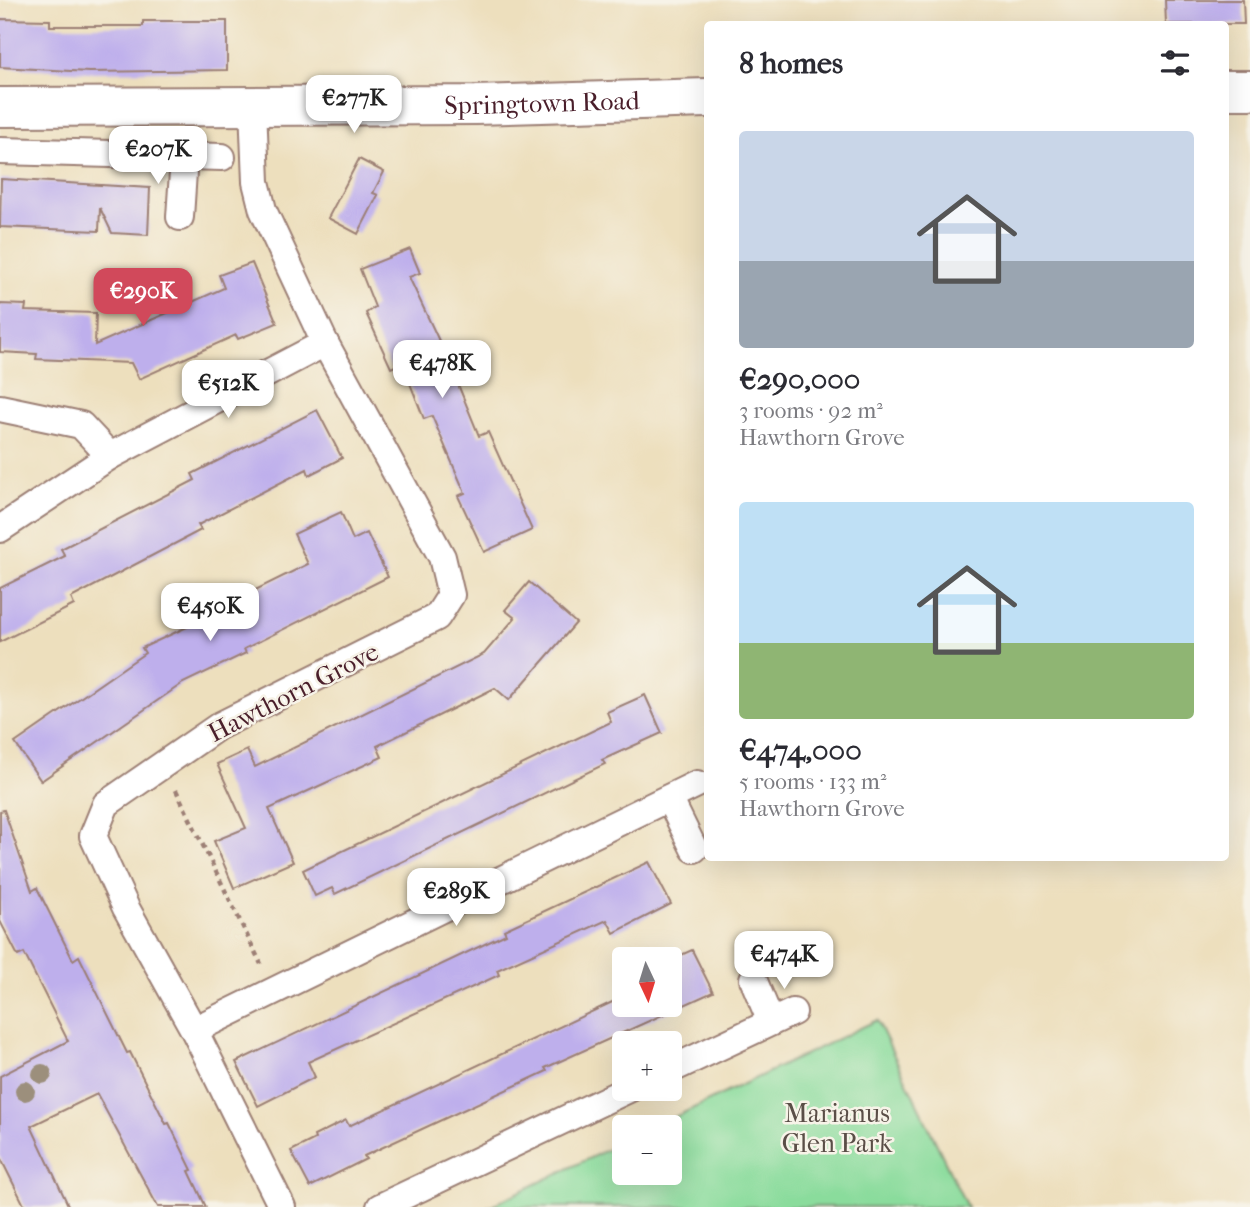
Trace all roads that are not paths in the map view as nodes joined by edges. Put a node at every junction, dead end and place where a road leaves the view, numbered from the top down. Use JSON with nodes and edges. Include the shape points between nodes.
{"nodes":[{"id":1,"x":1229,"y":90,"type":"edge"},
{"id":2,"x":1250,"y":90,"type":"edge"},
{"id":3,"x":704,"y":98,"type":"edge"},
{"id":4,"x":253,"y":106,"type":"junction"},
{"id":5,"x":0,"y":107,"type":"edge"},
{"id":6,"x":0,"y":150,"type":"edge"},
{"id":7,"x":184,"y":157,"type":"junction"},
{"id":8,"x":222,"y":157,"type":"dead end"},
{"id":9,"x":180,"y":217,"type":"dead end"},
{"id":10,"x":325,"y":343,"type":"junction"},
{"id":11,"x":0,"y":408,"type":"edge"},
{"id":12,"x":110,"y":456,"type":"junction"},
{"id":13,"x":0,"y":529,"type":"edge"},
{"id":14,"x":697,"y":784,"type":"dead end"},
{"id":15,"x":669,"y":798,"type":"junction"},
{"id":16,"x":694,"y":849,"type":"dead end"},
{"id":17,"x":752,"y":979,"type":"dead end"},
{"id":18,"x":194,"y":1030,"type":"junction"},
{"id":19,"x":682,"y":1064,"type":"edge"},
{"id":20,"x":612,"y":1097,"type":"edge"},
{"id":21,"x":282,"y":1207,"type":"edge"},
{"id":22,"x":380,"y":1207,"type":"edge"}],
"edges":[{"from":1,"to":2,"type":"street"},
{"from":3,"to":4,"type":"street","name":"Springtown Road"},
{"from":4,"to":5,"type":"street","name":"Springtown Road"},
{"from":4,"to":10,"type":"street","name":"Hawthorn Grove","via":[[256,181],[263,210]]},
{"from":6,"to":7,"type":"street"},
{"from":7,"to":8,"type":"street"},
{"from":7,"to":9,"type":"street"},
{"from":10,"to":12,"type":"street"},
{"from":10,"to":18,"type":"street","name":"Hawthorn Grove","via":[[442,557],[451,595],[437,617],[219,726],[106,804],[93,836],[126,908]]},
{"from":11,"to":12,"type":"street","via":[[81,425]]},
{"from":12,"to":13,"type":"street"},
{"from":14,"to":15,"type":"street"},
{"from":15,"to":16,"type":"street"},
{"from":15,"to":18,"type":"street"},
{"from":17,"to":19,"type":"street","via":[[782,1017]]},
{"from":18,"to":21,"type":"street","name":"Hawthorn Grove"},
{"from":20,"to":22,"type":"street"}]}
